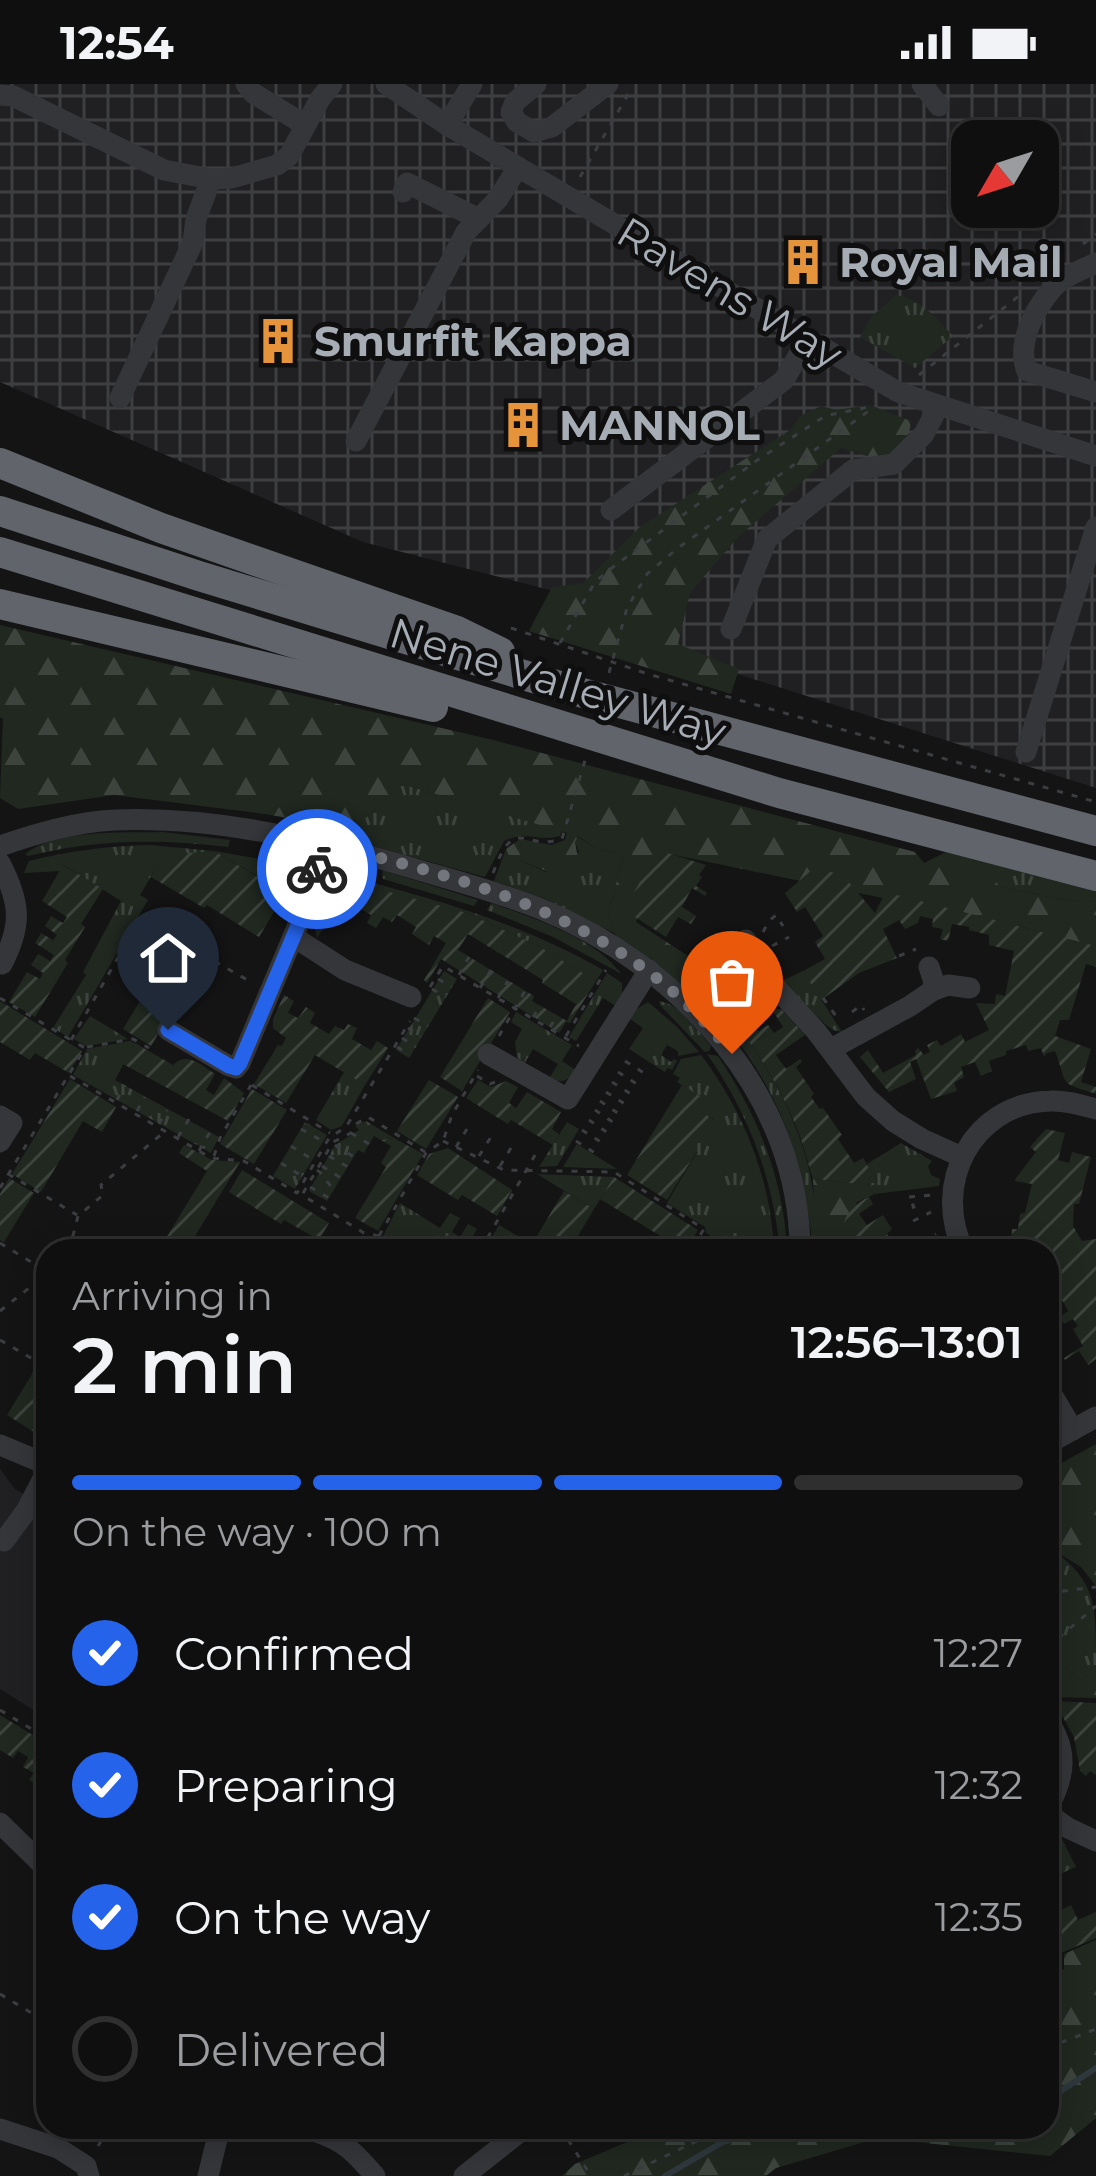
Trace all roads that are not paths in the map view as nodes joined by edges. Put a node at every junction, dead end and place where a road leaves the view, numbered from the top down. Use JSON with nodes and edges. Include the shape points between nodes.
{"nodes":[{"id":1,"x":246,"y":84,"type":"edge"},
{"id":2,"x":332,"y":84,"type":"edge"},
{"id":3,"x":386,"y":84,"type":"edge"},
{"id":4,"x":472,"y":84,"type":"edge"},
{"id":5,"x":536,"y":84,"type":"edge"},
{"id":6,"x":608,"y":84,"type":"edge"},
{"id":7,"x":922,"y":84,"type":"edge"},
{"id":8,"x":0,"y":95,"type":"edge"},
{"id":9,"x":939,"y":106,"type":"dead end"},
{"id":10,"x":304,"y":125,"type":"junction"},
{"id":11,"x":447,"y":125,"type":"junction"},
{"id":12,"x":518,"y":167,"type":"junction"},
{"id":13,"x":211,"y":179,"type":"junction"},
{"id":14,"x":403,"y":192,"type":"dead end"},
{"id":15,"x":479,"y":219,"type":"junction"},
{"id":16,"x":1096,"y":263,"type":"edge"},
{"id":17,"x":808,"y":339,"type":"junction"},
{"id":18,"x":1096,"y":392,"type":"edge"},
{"id":19,"x":120,"y":398,"type":"dead end"},
{"id":20,"x":938,"y":407,"type":"junction"},
{"id":21,"x":356,"y":441,"type":"dead end"},
{"id":22,"x":1096,"y":456,"type":"edge"},
{"id":23,"x":0,"y":464,"type":"edge"},
{"id":24,"x":611,"y":510,"type":"dead end"},
{"id":25,"x":0,"y":511,"type":"edge"},
{"id":26,"x":1096,"y":526,"type":"edge"},
{"id":27,"x":0,"y":552,"type":"edge"},
{"id":28,"x":0,"y":604,"type":"edge"},
{"id":29,"x":731,"y":629,"type":"dead end"},
{"id":30,"x":586,"y":694,"type":"junction"},
{"id":31,"x":546,"y":723,"type":"junction"},
{"id":32,"x":1026,"y":752,"type":"dead end"},
{"id":33,"x":1096,"y":831,"type":"edge"},
{"id":34,"x":322,"y":844,"type":"junction"},
{"id":35,"x":0,"y":845,"type":"edge"},
{"id":36,"x":0,"y":862,"type":"edge"},
{"id":37,"x":1096,"y":876,"type":"edge"},
{"id":38,"x":294,"y":937,"type":"junction"},
{"id":39,"x":923,"y":958,"type":"road end"},
{"id":40,"x":2,"y":964,"type":"edge"},
{"id":41,"x":649,"y":970,"type":"junction"},
{"id":42,"x":723,"y":986,"type":"dead end"},
{"id":43,"x":970,"y":988,"type":"dead end"},
{"id":44,"x":932,"y":991,"type":"junction"},
{"id":45,"x":419,"y":1001,"type":"road end"},
{"id":46,"x":168,"y":1030,"type":"dead end"},
{"id":47,"x":830,"y":1048,"type":"junction"},
{"id":48,"x":488,"y":1054,"type":"road end"},
{"id":49,"x":1096,"y":1108,"type":"edge"},
{"id":50,"x":0,"y":1116,"type":"edge"},
{"id":51,"x":0,"y":1142,"type":"edge"},
{"id":52,"x":962,"y":1157,"type":"junction"},
{"id":53,"x":799,"y":1239,"type":"edge"},
{"id":54,"x":958,"y":1239,"type":"edge"},
{"id":55,"x":1059,"y":1406,"type":"edge"},
{"id":56,"x":1096,"y":1417,"type":"edge"},
{"id":57,"x":1073,"y":1430,"type":"junction"},
{"id":58,"x":1059,"y":1438,"type":"edge"},
{"id":59,"x":0,"y":1445,"type":"edge"},
{"id":60,"x":36,"y":1462,"type":"edge"},
{"id":61,"x":36,"y":1491,"type":"edge"},
{"id":62,"x":4,"y":1541,"type":"dead end"},
{"id":63,"x":1059,"y":1742,"type":"edge"},
{"id":64,"x":1059,"y":1786,"type":"edge"},
{"id":65,"x":1059,"y":1820,"type":"edge"},
{"id":66,"x":0,"y":1823,"type":"edge"},
{"id":67,"x":1096,"y":1840,"type":"edge"},
{"id":68,"x":36,"y":1858,"type":"edge"},
{"id":69,"x":0,"y":2129,"type":"edge"},
{"id":70,"x":217,"y":2139,"type":"edge"},
{"id":71,"x":338,"y":2139,"type":"edge"},
{"id":72,"x":511,"y":2139,"type":"edge"},
{"id":73,"x":88,"y":2171,"type":"edge"},
{"id":74,"x":208,"y":2176,"type":"edge"},
{"id":75,"x":375,"y":2176,"type":"edge"},
{"id":76,"x":464,"y":2176,"type":"edge"}],
"edges":[{"from":1,"to":10,"type":"street"},
{"from":2,"to":10,"type":"street"},
{"from":3,"to":11,"type":"street","name":"Ravens Way"},
{"from":4,"to":11,"type":"street"},
{"from":5,"to":6,"type":"street","via":[[512,112],[534,132]]},
{"from":7,"to":9,"type":"street"},
{"from":8,"to":13,"type":"street","via":[[164,170]]},
{"from":10,"to":13,"type":"street","via":[[277,165]]},
{"from":11,"to":12,"type":"street","name":"Ravens Way"},
{"from":12,"to":15,"type":"street"},
{"from":12,"to":17,"type":"street","name":"Ravens Way"},
{"from":13,"to":19,"type":"street","via":[[193,242]]},
{"from":14,"to":15,"type":"street","via":[[407,183]]},
{"from":15,"to":21,"type":"street"},
{"from":16,"to":18,"type":"street","via":[[1054,287],[1021,356],[1027,371]]},
{"from":17,"to":20,"type":"street","name":"Ravens Way"},
{"from":17,"to":24,"type":"street","via":[[784,380]]},
{"from":20,"to":22,"type":"street","name":"Ravens Way"},
{"from":20,"to":29,"type":"street","via":[[894,464],[853,470],[767,539]]},
{"from":23,"to":30,"type":"highway","via":[[457,631]]},
{"from":25,"to":30,"type":"highway","name":"Nene Valley Way"},
{"from":26,"to":32,"type":"street"},
{"from":27,"to":31,"type":"highway","name":"Nene Valley Way"},
{"from":28,"to":31,"type":"highway","via":[[439,708]]},
{"from":30,"to":33,"type":"highway","name":"Nene Valley Way"},
{"from":31,"to":37,"type":"highway","name":"Nene Valley Way"},
{"from":34,"to":35,"type":"street","via":[[185,822],[115,820]]},
{"from":34,"to":38,"type":"street"},
{"from":34,"to":41,"type":"street","via":[[543,910]]},
{"from":36,"to":40,"type":"street","via":[[17,912]]},
{"from":38,"to":45,"type":"street","via":[[345,970]]},
{"from":38,"to":46,"type":"street","via":[[236,1068]]},
{"from":39,"to":44,"type":"street"},
{"from":41,"to":48,"type":"street","via":[[568,1099]]},
{"from":41,"to":53,"type":"street","via":[[696,1010],[753,1084],[785,1157]]},
{"from":42,"to":47,"type":"street","via":[[748,969],[757,950]]},
{"from":43,"to":44,"type":"street"},
{"from":44,"to":47,"type":"street"},
{"from":47,"to":52,"type":"street","via":[[892,1121]]},
{"from":49,"to":52,"type":"street","via":[[1049,1101],[1015,1108],[980,1131]]},
{"from":50,"to":51,"type":"street","via":[[12,1123]]},
{"from":52,"to":54,"type":"street","via":[[950,1202]]},
{"from":55,"to":57,"type":"street"},
{"from":56,"to":57,"type":"street"},
{"from":57,"to":58,"type":"street"},
{"from":59,"to":60,"type":"street"},
{"from":61,"to":62,"type":"street"},
{"from":63,"to":64,"type":"street"},
{"from":65,"to":67,"type":"street"},
{"from":66,"to":68,"type":"street"},
{"from":69,"to":73,"type":"street","via":[[58,2148]]},
{"from":70,"to":74,"type":"street"},
{"from":71,"to":75,"type":"street"},
{"from":72,"to":76,"type":"street"}]}
